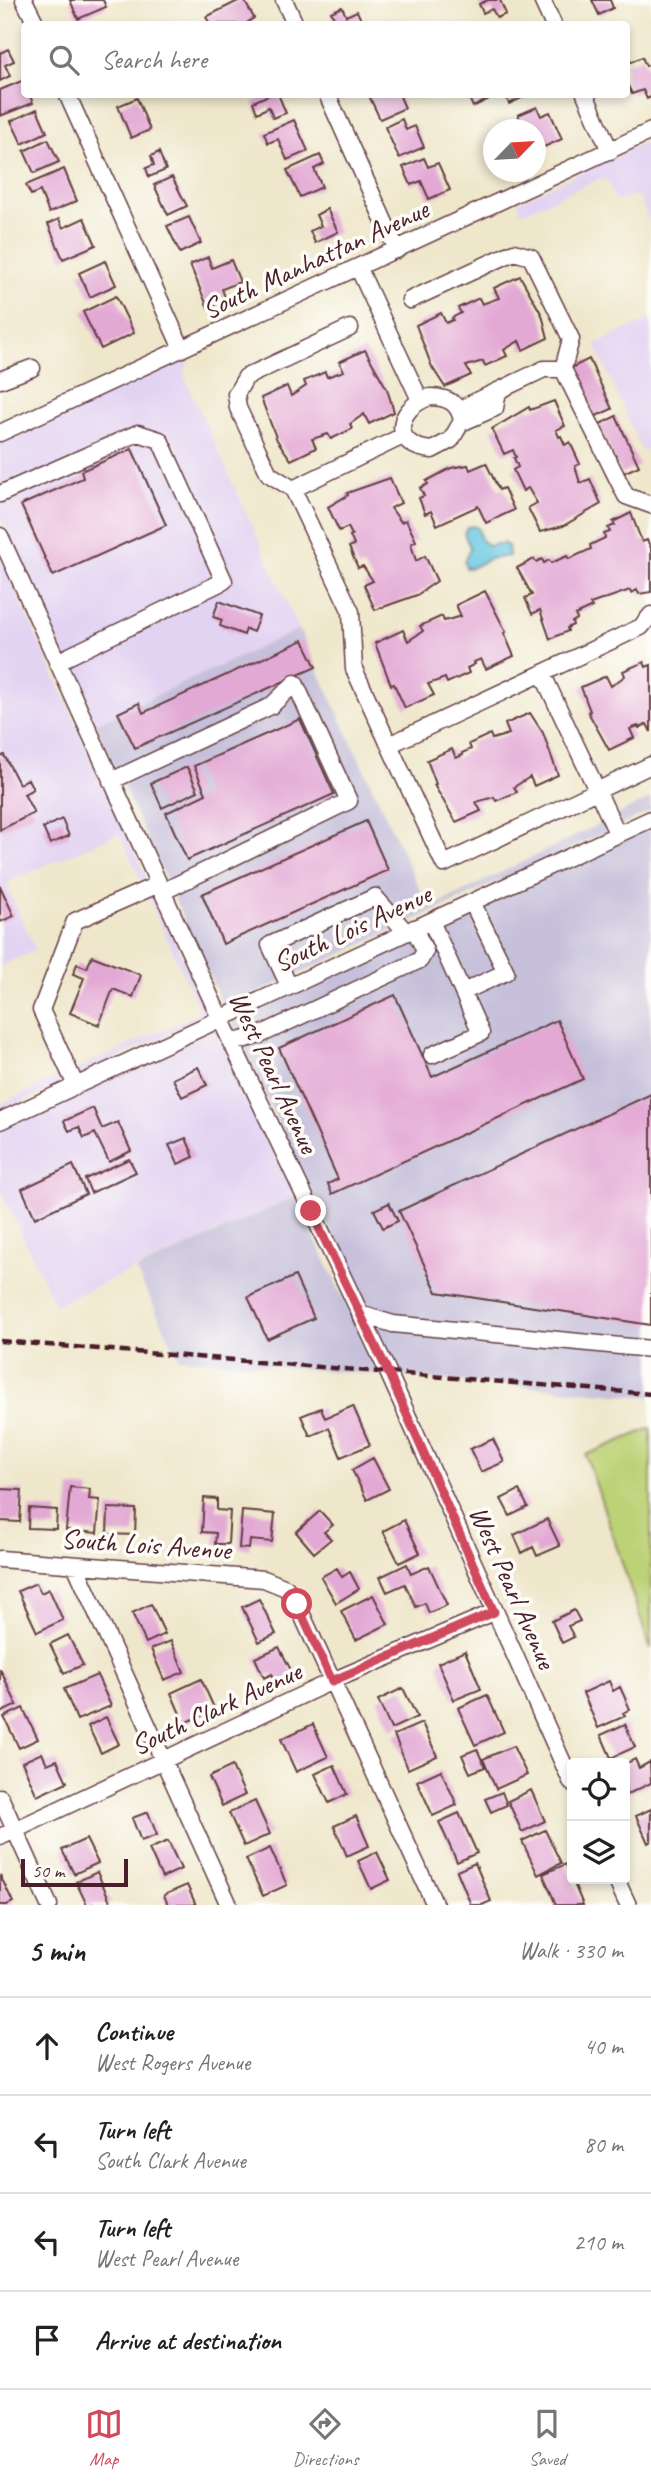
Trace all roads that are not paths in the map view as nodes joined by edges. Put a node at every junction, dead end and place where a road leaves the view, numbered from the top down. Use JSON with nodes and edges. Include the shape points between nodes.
{"nodes":[{"id":1,"x":24,"y":0,"type":"edge"},
{"id":2,"x":284,"y":0,"type":"edge"},
{"id":3,"x":542,"y":0,"type":"edge"},
{"id":4,"x":34,"y":21,"type":"edge"},
{"id":5,"x":294,"y":21,"type":"edge"},
{"id":6,"x":552,"y":21,"type":"edge"},
{"id":7,"x":69,"y":98,"type":"edge"},
{"id":8,"x":329,"y":98,"type":"edge"},
{"id":9,"x":587,"y":98,"type":"edge"},
{"id":10,"x":651,"y":131,"type":"edge"},
{"id":11,"x":610,"y":151,"type":"junction"},
{"id":12,"x":397,"y":250,"type":"junction"},
{"id":13,"x":358,"y":267,"type":"junction"},
{"id":14,"x":410,"y":300,"type":"dead end"},
{"id":15,"x":350,"y":328,"type":"dead end"},
{"id":16,"x":182,"y":349,"type":"junction"},
{"id":17,"x":32,"y":368,"type":"dead end"},
{"id":18,"x":563,"y":369,"type":"junction"},
{"id":19,"x":0,"y":380,"type":"edge"},
{"id":20,"x":420,"y":400,"type":"junction"},
{"id":21,"x":460,"y":416,"type":"junction"},
{"id":22,"x":0,"y":433,"type":"edge"},
{"id":23,"x":403,"y":436,"type":"junction"},
{"id":24,"x":293,"y":489,"type":"junction"},
{"id":25,"x":0,"y":494,"type":"edge"},
{"id":26,"x":651,"y":505,"type":"edge"},
{"id":27,"x":0,"y":536,"type":"edge"},
{"id":28,"x":651,"y":615,"type":"edge"},
{"id":29,"x":57,"y":662,"type":"junction"},
{"id":30,"x":542,"y":673,"type":"junction"},
{"id":31,"x":388,"y":745,"type":"junction"},
{"id":32,"x":651,"y":765,"type":"edge"},
{"id":33,"x":111,"y":781,"type":"junction"},
{"id":34,"x":597,"y":790,"type":"junction"},
{"id":35,"x":651,"y":819,"type":"edge"},
{"id":36,"x":618,"y":835,"type":"junction"},
{"id":37,"x":161,"y":888,"type":"junction"},
{"id":38,"x":472,"y":902,"type":"junction"},
{"id":39,"x":431,"y":921,"type":"junction"},
{"id":40,"x":410,"y":930,"type":"junction"},
{"id":41,"x":289,"y":986,"type":"junction"},
{"id":42,"x":463,"y":992,"type":"junction"},
{"id":43,"x":220,"y":1018,"type":"junction"},
{"id":44,"x":231,"y":1043,"type":"junction"},
{"id":45,"x":432,"y":1055,"type":"dead end"},
{"id":46,"x":76,"y":1086,"type":"junction"},
{"id":47,"x":0,"y":1121,"type":"edge"},
{"id":48,"x":360,"y":1314,"type":"junction"},
{"id":49,"x":651,"y":1349,"type":"edge"},
{"id":50,"x":0,"y":1559,"type":"edge"},
{"id":51,"x":75,"y":1565,"type":"junction"},
{"id":52,"x":494,"y":1612,"type":"junction"},
{"id":53,"x":332,"y":1681,"type":"junction"},
{"id":54,"x":164,"y":1762,"type":"junction"},
{"id":55,"x":567,"y":1772,"type":"edge"},
{"id":56,"x":0,"y":1797,"type":"edge"},
{"id":57,"x":8,"y":1834,"type":"edge"},
{"id":58,"x":618,"y":1884,"type":"edge"},
{"id":59,"x":49,"y":1905,"type":"edge"},
{"id":60,"x":229,"y":1905,"type":"edge"},
{"id":61,"x":435,"y":1905,"type":"edge"},
{"id":62,"x":628,"y":1905,"type":"edge"}],
"edges":[{"from":1,"to":4,"type":"street"},
{"from":2,"to":5,"type":"street"},
{"from":3,"to":6,"type":"street"},
{"from":7,"to":16,"type":"street"},
{"from":8,"to":12,"type":"street"},
{"from":9,"to":11,"type":"street"},
{"from":10,"to":11,"type":"street","name":"South Manhattan Avenue"},
{"from":11,"to":12,"type":"street","name":"South Manhattan Avenue"},
{"from":12,"to":13,"type":"street","name":"South Manhattan Avenue"},
{"from":13,"to":16,"type":"street","name":"South Manhattan Avenue"},
{"from":13,"to":20,"type":"street"},
{"from":14,"to":18,"type":"street","via":[[514,252],[524,253],[538,265],[570,338]]},
{"from":15,"to":24,"type":"street","via":[[246,377],[236,394],[269,474]]},
{"from":16,"to":22,"type":"street","name":"South Manhattan Avenue"},
{"from":17,"to":19,"type":"street"},
{"from":18,"to":21,"type":"street","via":[[544,369]]},
{"from":18,"to":26,"type":"street","via":[[626,496]]},
{"from":20,"to":21,"type":"street","via":[[441,397],[453,401]]},
{"from":20,"to":23,"type":"street","via":[[405,414]]},
{"from":21,"to":23,"type":"street","via":[[451,440],[432,450],[411,445]]},
{"from":23,"to":24,"type":"street"},
{"from":24,"to":31,"type":"street","via":[[351,612],[354,669]]},
{"from":25,"to":29,"type":"street","via":[[138,433],[160,440],[224,581]]},
{"from":27,"to":29,"type":"street","name":"West Pearl Avenue"},
{"from":28,"to":30,"type":"street","via":[[640,627]]},
{"from":29,"to":33,"type":"street","name":"West Pearl Avenue"},
{"from":30,"to":31,"type":"street"},
{"from":30,"to":34,"type":"street"},
{"from":31,"to":34,"type":"street","via":[[444,864]]},
{"from":32,"to":34,"type":"street"},
{"from":33,"to":37,"type":"street","name":"West Pearl Avenue"},
{"from":33,"to":37,"type":"street","via":[[271,706],[295,683],[349,801]]},
{"from":34,"to":36,"type":"street"},
{"from":35,"to":36,"type":"street","name":"South Lois Avenue"},
{"from":36,"to":38,"type":"street","name":"South Lois Avenue"},
{"from":37,"to":43,"type":"street","name":"West Pearl Avenue"},
{"from":37,"to":46,"type":"street","via":[[75,921],[41,1010]]},
{"from":38,"to":39,"type":"street","name":"South Lois Avenue"},
{"from":38,"to":42,"type":"street","via":[[506,972]]},
{"from":39,"to":40,"type":"street","name":"South Lois Avenue"},
{"from":39,"to":42,"type":"street"},
{"from":40,"to":41,"type":"street","name":"South Lois Avenue"},
{"from":40,"to":41,"type":"street","via":[[375,897],[271,945]]},
{"from":40,"to":44,"type":"street","via":[[425,951],[421,960],[260,1035]]},
{"from":41,"to":43,"type":"street","name":"South Lois Avenue"},
{"from":42,"to":45,"type":"street","via":[[481,1033]]},
{"from":43,"to":44,"type":"street","name":"West Pearl Avenue"},
{"from":43,"to":46,"type":"street","name":"South Lois Avenue"},
{"from":44,"to":48,"type":"street","name":"West Pearl Avenue"},
{"from":46,"to":47,"type":"street","name":"South Lois Avenue"},
{"from":48,"to":49,"type":"street","via":[[393,1324]]},
{"from":48,"to":52,"type":"street","name":"West Pearl Avenue"},
{"from":50,"to":51,"type":"street","name":"South Lois Avenue"},
{"from":51,"to":53,"type":"street","name":"South Lois Avenue","via":[[264,1579],[286,1588]]},
{"from":51,"to":54,"type":"street"},
{"from":52,"to":53,"type":"street","name":"South Clark Avenue"},
{"from":52,"to":55,"type":"street","name":"West Pearl Avenue"},
{"from":53,"to":54,"type":"street","name":"South Clark Avenue"},
{"from":53,"to":61,"type":"street"},
{"from":54,"to":57,"type":"street","name":"South Clark Avenue"},
{"from":54,"to":60,"type":"street"},
{"from":56,"to":57,"type":"street"},
{"from":57,"to":59,"type":"street"},
{"from":58,"to":62,"type":"street"}]}
